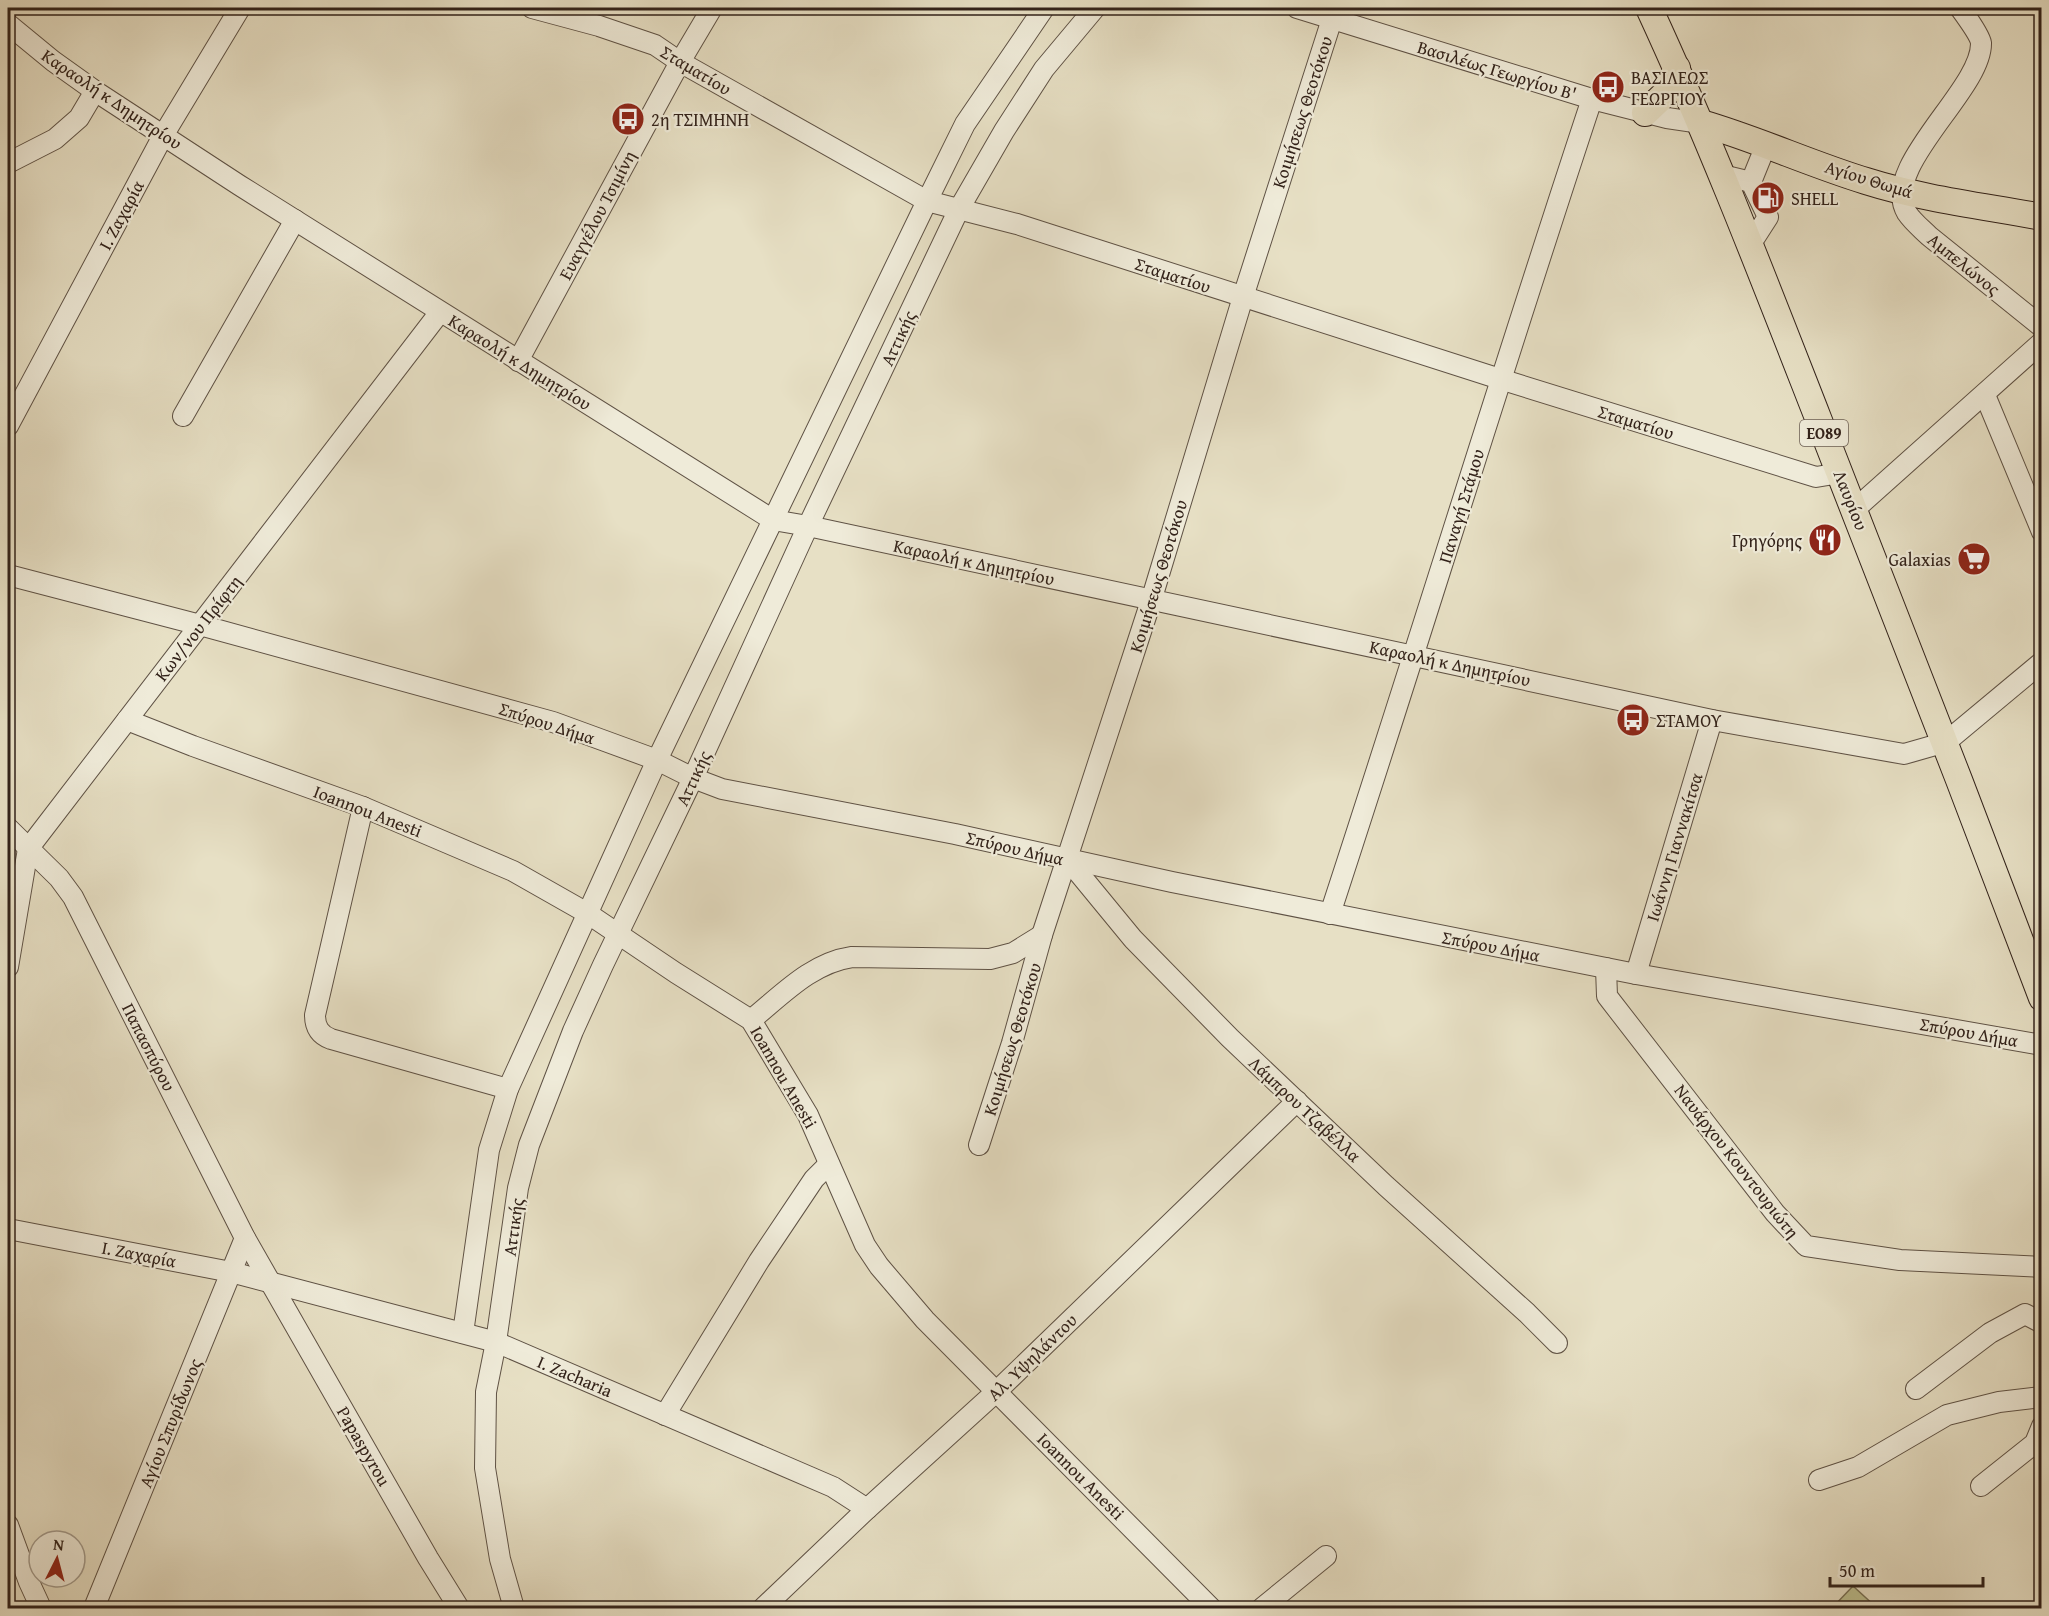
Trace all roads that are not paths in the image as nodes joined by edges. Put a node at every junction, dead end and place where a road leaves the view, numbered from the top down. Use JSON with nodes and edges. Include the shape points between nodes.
{"nodes":[{"id":1,"x":240,"y":8,"type":"edge"},
{"id":2,"x":532,"y":8,"type":"edge"},
{"id":3,"x":712,"y":8,"type":"edge"},
{"id":4,"x":1044,"y":8,"type":"edge"},
{"id":5,"x":1095,"y":8,"type":"edge"},
{"id":6,"x":1297,"y":8,"type":"edge"},
{"id":7,"x":1960,"y":8,"type":"edge"},
{"id":8,"x":1656,"y":9,"type":"edge"},
{"id":9,"x":1336,"y":13,"type":"edge"},
{"id":10,"x":8,"y":24,"type":"edge"},
{"id":11,"x":680,"y":62,"type":"junction"},
{"id":12,"x":1677,"y":68,"type":"junction"},
{"id":13,"x":95,"y":91,"type":"junction"},
{"id":14,"x":1592,"y":99,"type":"junction"},
{"id":15,"x":1645,"y":113,"type":"junction"},
{"id":16,"x":1701,"y":123,"type":"junction"},
{"id":17,"x":164,"y":134,"type":"junction"},
{"id":18,"x":1766,"y":145,"type":"junction"},
{"id":19,"x":8,"y":163,"type":"edge"},
{"id":20,"x":1722,"y":175,"type":"junction"},
{"id":21,"x":1751,"y":182,"type":"junction"},
{"id":22,"x":1903,"y":192,"type":"junction"},
{"id":23,"x":927,"y":201,"type":"junction"},
{"id":24,"x":959,"y":209,"type":"junction"},
{"id":25,"x":2042,"y":217,"type":"edge"},
{"id":26,"x":295,"y":220,"type":"junction"},
{"id":27,"x":1750,"y":245,"type":"junction"},
{"id":28,"x":1243,"y":297,"type":"junction"},
{"id":29,"x":440,"y":312,"type":"junction"},
{"id":30,"x":2042,"y":327,"type":"edge"},
{"id":31,"x":2042,"y":342,"type":"edge"},
{"id":32,"x":518,"y":361,"type":"junction"},
{"id":33,"x":1500,"y":379,"type":"junction"},
{"id":34,"x":1985,"y":395,"type":"junction"},
{"id":35,"x":183,"y":416,"type":"dead end"},
{"id":36,"x":8,"y":426,"type":"edge"},
{"id":37,"x":1840,"y":473,"type":"junction"},
{"id":38,"x":1854,"y":510,"type":"junction"},
{"id":39,"x":773,"y":520,"type":"junction"},
{"id":40,"x":808,"y":526,"type":"junction"},
{"id":41,"x":2042,"y":532,"type":"edge"},
{"id":42,"x":8,"y":575,"type":"edge"},
{"id":43,"x":1151,"y":601,"type":"junction"},
{"id":44,"x":200,"y":625,"type":"junction"},
{"id":45,"x":1415,"y":655,"type":"junction"},
{"id":46,"x":2042,"y":662,"type":"edge"},
{"id":47,"x":127,"y":720,"type":"junction"},
{"id":48,"x":1712,"y":720,"type":"junction"},
{"id":49,"x":1946,"y":742,"type":"junction"},
{"id":50,"x":657,"y":759,"type":"junction"},
{"id":51,"x":693,"y":778,"type":"junction"},
{"id":52,"x":363,"y":807,"type":"junction"},
{"id":53,"x":8,"y":828,"type":"edge"},
{"id":54,"x":28,"y":849,"type":"junction"},
{"id":55,"x":1068,"y":860,"type":"junction"},
{"id":56,"x":587,"y":913,"type":"junction"},
{"id":57,"x":1330,"y":914,"type":"junction"},
{"id":58,"x":618,"y":934,"type":"junction"},
{"id":59,"x":1042,"y":935,"type":"junction"},
{"id":60,"x":8,"y":967,"type":"edge"},
{"id":61,"x":1606,"y":968,"type":"junction"},
{"id":62,"x":1636,"y":974,"type":"junction"},
{"id":63,"x":2040,"y":987,"type":"edge"},
{"id":64,"x":751,"y":1020,"type":"junction"},
{"id":65,"x":2042,"y":1045,"type":"edge"},
{"id":66,"x":508,"y":1089,"type":"junction"},
{"id":67,"x":1297,"y":1101,"type":"junction"},
{"id":68,"x":979,"y":1145,"type":"dead end"},
{"id":69,"x":829,"y":1164,"type":"junction"},
{"id":70,"x":8,"y":1229,"type":"edge"},
{"id":71,"x":244,"y":1238,"type":"junction"},
{"id":72,"x":2042,"y":1267,"type":"edge"},
{"id":73,"x":231,"y":1272,"type":"junction"},
{"id":74,"x":270,"y":1282,"type":"junction"},
{"id":75,"x":2042,"y":1323,"type":"edge"},
{"id":76,"x":463,"y":1334,"type":"junction"},
{"id":77,"x":496,"y":1342,"type":"junction"},
{"id":78,"x":1557,"y":1343,"type":"dead end"},
{"id":79,"x":1916,"y":1389,"type":"dead end"},
{"id":80,"x":997,"y":1391,"type":"junction"},
{"id":81,"x":2042,"y":1397,"type":"edge"},
{"id":82,"x":664,"y":1415,"type":"junction"},
{"id":83,"x":2042,"y":1426,"type":"edge"},
{"id":84,"x":1819,"y":1480,"type":"dead end"},
{"id":85,"x":1981,"y":1486,"type":"dead end"},
{"id":86,"x":867,"y":1509,"type":"junction"},
{"id":87,"x":8,"y":1525,"type":"edge"},
{"id":88,"x":1326,"y":1556,"type":"dead end"},
{"id":89,"x":41,"y":1608,"type":"edge"},
{"id":90,"x":94,"y":1608,"type":"edge"},
{"id":91,"x":459,"y":1608,"type":"edge"},
{"id":92,"x":514,"y":1608,"type":"edge"},
{"id":93,"x":763,"y":1608,"type":"edge"},
{"id":94,"x":1211,"y":1608,"type":"edge"},
{"id":95,"x":1262,"y":1608,"type":"edge"}],
"edges":[{"from":1,"to":17,"type":"street","name":"Ι. Ζαχαρία"},
{"from":2,"to":11,"type":"street","name":"Σταματίου","via":[[655,45]]},
{"from":3,"to":11,"type":"street","name":"Ευαγγέλου Τσιμίνη"},
{"from":4,"to":23,"type":"street","name":"Αττικής","via":[[965,124]]},
{"from":5,"to":24,"type":"street","name":"Αττικής","via":[[1044,69]]},
{"from":6,"to":9,"type":"street","name":"Βασιλέως Γεωργίου Β'"},
{"from":7,"to":22,"type":"street","via":[[1981,40],[1978,62],[1917,152]]},
{"from":8,"to":12,"type":"main road","name":"Λαυρίου","number":"ΕΟ89"},
{"from":9,"to":14,"type":"street","name":"Βασιλέως Γεωργίου Β'"},
{"from":9,"to":28,"type":"street","name":"Κοιμήσεως Θεοτόκου"},
{"from":10,"to":13,"type":"street","name":"Καραολή κ Δημητρίου"},
{"from":11,"to":23,"type":"street","name":"Σταματίου"},
{"from":11,"to":32,"type":"street","name":"Ευαγγέλου Τσιμίνη"},
{"from":12,"to":15,"type":"main road","via":[[1666,93]]},
{"from":12,"to":16,"type":"main road","name":"Λαυρίου","number":"ΕΟ89"},
{"from":13,"to":17,"type":"street","name":"Καραολή κ Δημητρίου"},
{"from":13,"to":19,"type":"street","via":[[79,118],[55,139]]},
{"from":14,"to":15,"type":"street","name":"Βασιλέως Γεωργίου Β'"},
{"from":14,"to":33,"type":"street","name":"Παναγή Στάμου"},
{"from":15,"to":16,"type":"street","name":"Βασιλέως Γεωργίου Β'"},
{"from":16,"to":18,"type":"main road","name":"Αγίου Θωμά"},
{"from":16,"to":20,"type":"main road","name":"Λαυρίου","number":"ΕΟ89"},
{"from":17,"to":26,"type":"street","name":"Καραολή κ Δημητρίου"},
{"from":17,"to":36,"type":"street","name":"Ι. Ζαχαρία"},
{"from":18,"to":21,"type":"street"},
{"from":18,"to":22,"type":"main road","name":"Αγίου Θωμά"},
{"from":20,"to":21,"type":"street"},
{"from":20,"to":27,"type":"main road","name":"Λαυρίου","number":"ΕΟ89"},
{"from":21,"to":27,"type":"street","via":[[1767,217]]},
{"from":22,"to":25,"type":"main road","name":"Αγίου Θωμά"},
{"from":22,"to":30,"type":"street","name":"Αμπελώνος","via":[[1907,213],[1921,228]]},
{"from":23,"to":24,"type":"street","name":"Σταματίου"},
{"from":23,"to":39,"type":"street","name":"Αττικής"},
{"from":24,"to":28,"type":"street","name":"Σταματίου"},
{"from":24,"to":40,"type":"street","name":"Αττικής"},
{"from":26,"to":29,"type":"street","name":"Καραολή κ Δημητρίου"},
{"from":26,"to":35,"type":"street"},
{"from":27,"to":37,"type":"main road","name":"Λαυρίου","number":"ΕΟ89"},
{"from":28,"to":33,"type":"street","name":"Σταματίου"},
{"from":28,"to":43,"type":"street","name":"Κοιμήσεως Θεοτόκου"},
{"from":29,"to":32,"type":"street","name":"Καραολή κ Δημητρίου"},
{"from":29,"to":44,"type":"street","name":"Κων/νου Πρίφτη"},
{"from":31,"to":34,"type":"street"},
{"from":32,"to":39,"type":"street","name":"Καραολή κ Δημητρίου"},
{"from":33,"to":37,"type":"street","name":"Σταματίου","via":[[1816,477]]},
{"from":33,"to":45,"type":"street","name":"Παναγή Στάμου"},
{"from":34,"to":38,"type":"street"},
{"from":34,"to":41,"type":"street"},
{"from":37,"to":38,"type":"main road","name":"Λαυρίου","number":"ΕΟ89"},
{"from":38,"to":49,"type":"main road","name":"Λαυρίου","number":"ΕΟ89"},
{"from":39,"to":40,"type":"street","name":"Καραολή κ Δημητρίου"},
{"from":39,"to":50,"type":"street","name":"Αττικής"},
{"from":40,"to":43,"type":"street","name":"Καραολή κ Δημητρίου"},
{"from":40,"to":51,"type":"street","name":"Αττικής"},
{"from":42,"to":44,"type":"street","name":"Σπύρου Δήμα"},
{"from":43,"to":45,"type":"street","name":"Καραολή κ Δημητρίου"},
{"from":43,"to":55,"type":"street","name":"Κοιμήσεως Θεοτόκου"},
{"from":44,"to":47,"type":"street","name":"Κων/νου Πρίφτη"},
{"from":44,"to":50,"type":"street","name":"Σπύρου Δήμα","via":[[554,723]]},
{"from":45,"to":48,"type":"street","name":"Καραολή κ Δημητρίου"},
{"from":45,"to":57,"type":"street","name":"Παναγή Στάμου"},
{"from":46,"to":49,"type":"street","name":"Καραολή κ Δημητρίου"},
{"from":47,"to":52,"type":"street","name":"Ioannou Anesti"},
{"from":47,"to":54,"type":"street","name":"Κων/νου Πρίφτη"},
{"from":48,"to":49,"type":"street","name":"Καραολή κ Δημητρίου","via":[[1904,754]]},
{"from":48,"to":62,"type":"street","name":"Ιωάννη Γιαννακίτσα"},
{"from":49,"to":63,"type":"main road","name":"Λαυρίου","number":"ΕΟ89"},
{"from":50,"to":51,"type":"street","name":"Σπύρου Δήμα"},
{"from":50,"to":56,"type":"street","name":"Αττικής"},
{"from":51,"to":55,"type":"street","name":"Σπύρου Δήμα","via":[[722,789]]},
{"from":51,"to":58,"type":"street","name":"Αττικής"},
{"from":52,"to":56,"type":"street","name":"Ioannou Anesti","via":[[513,871]]},
{"from":52,"to":66,"type":"street","via":[[315,1015],[317,1028],[331,1039]]},
{"from":53,"to":54,"type":"street","name":"Παπασπύρου"},
{"from":54,"to":60,"type":"street","name":"Κων/νου Πρίφτη"},
{"from":54,"to":71,"type":"street","name":"Παπασπύρου","via":[[73,897]]},
{"from":55,"to":57,"type":"street","name":"Σπύρου Δήμα"},
{"from":55,"to":59,"type":"street","name":"Κοιμήσεως Θεοτόκου"},
{"from":55,"to":67,"type":"street","name":"Λάμπρου Τζαβέλλα","via":[[1133,939]]},
{"from":56,"to":58,"type":"street","name":"Ioannou Anesti"},
{"from":56,"to":66,"type":"street","name":"Αττικής"},
{"from":57,"to":61,"type":"street","name":"Σπύρου Δήμα"},
{"from":58,"to":64,"type":"street","name":"Ioannou Anesti"},
{"from":58,"to":77,"type":"street","name":"Αττικής","via":[[573,1031],[529,1145],[518,1188]]},
{"from":59,"to":64,"type":"street","via":[[1013,953],[990,959],[836,960],[816,968]]},
{"from":59,"to":68,"type":"street","name":"Κοιμήσεως Θεοτόκου"},
{"from":61,"to":62,"type":"street","name":"Σπύρου Δήμα"},
{"from":61,"to":72,"type":"street","name":"Ναυάρχου Κουντουριώτη","via":[[1607,996],[1774,1213],[1806,1246],[1900,1260]]},
{"from":62,"to":65,"type":"street","name":"Σπύρου Δήμα"},
{"from":64,"to":69,"type":"street","name":"Ioannou Anesti","via":[[808,1115]]},
{"from":66,"to":76,"type":"street","name":"Αττικής","via":[[489,1150]]},
{"from":67,"to":78,"type":"street","name":"Λάμπρου Τζαβέλλα"},
{"from":67,"to":80,"type":"street","name":"Αλ. Υψηλάντου"},
{"from":69,"to":80,"type":"street","name":"Ioannou Anesti","via":[[879,1266]]},
{"from":69,"to":82,"type":"street","via":[[814,1179],[765,1251]]},
{"from":70,"to":73,"type":"street","name":"Ι. Ζαχαρία"},
{"from":71,"to":73,"type":"street","name":"Αγίου Σπυρίδωνος"},
{"from":71,"to":74,"type":"street","name":"Παπασπύρου"},
{"from":73,"to":74,"type":"street","name":"Ι. Ζαχαρία"},
{"from":73,"to":90,"type":"street","name":"Αγίου Σπυρίδωνος"},
{"from":74,"to":76,"type":"street","name":"I. Zacharia"},
{"from":74,"to":91,"type":"street","name":"Papaspyrou"},
{"from":75,"to":79,"type":"street","via":[[2025,1314],[1990,1333]]},
{"from":76,"to":77,"type":"street","name":"I. Zacharia"},
{"from":77,"to":82,"type":"street","name":"I. Zacharia"},
{"from":77,"to":92,"type":"street","name":"Αττικής","via":[[486,1392],[484,1468],[500,1559]]},
{"from":80,"to":86,"type":"street","name":"Αλ. Υψηλάντου"},
{"from":80,"to":94,"type":"street","name":"Ioannou Anesti"},
{"from":81,"to":84,"type":"street","via":[[1999,1402],[1947,1415],[1858,1467]]},
{"from":82,"to":86,"type":"street","name":"I. Zacharia","via":[[833,1486]]},
{"from":83,"to":85,"type":"street","via":[[2035,1443]]},
{"from":86,"to":93,"type":"street","name":"Αλ. Υψηλάντου"},
{"from":87,"to":89,"type":"street"},
{"from":88,"to":95,"type":"street"}]}
